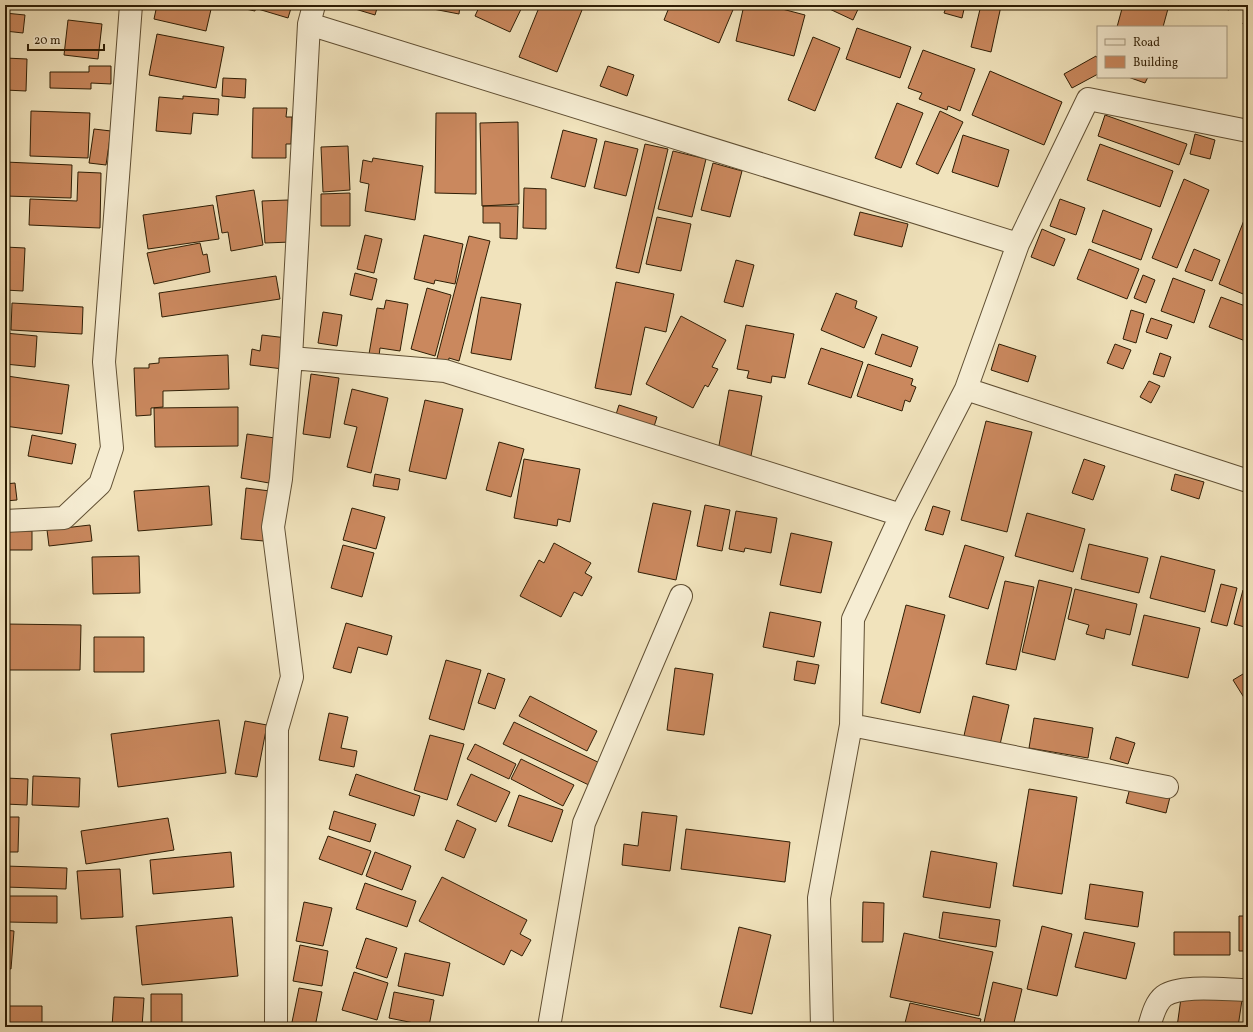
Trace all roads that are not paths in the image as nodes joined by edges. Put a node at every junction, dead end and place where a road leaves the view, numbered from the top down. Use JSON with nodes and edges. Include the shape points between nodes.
{"nodes":[{"id":1,"x":131,"y":5,"type":"edge"},
{"id":2,"x":312,"y":15,"type":"edge"},
{"id":3,"x":1248,"y":131,"type":"edge"},
{"id":4,"x":1018,"y":244,"type":"junction"},
{"id":5,"x":291,"y":358,"type":"junction"},
{"id":6,"x":966,"y":389,"type":"junction"},
{"id":7,"x":1248,"y":481,"type":"edge"},
{"id":8,"x":901,"y":515,"type":"junction"},
{"id":9,"x":5,"y":521,"type":"edge"},
{"id":10,"x":681,"y":596,"type":"dead end"},
{"id":11,"x":851,"y":725,"type":"junction"},
{"id":12,"x":1168,"y":787,"type":"dead end"},
{"id":13,"x":1248,"y":990,"type":"edge"},
{"id":14,"x":276,"y":1027,"type":"edge"},
{"id":15,"x":550,"y":1027,"type":"edge"},
{"id":16,"x":822,"y":1027,"type":"edge"},
{"id":17,"x":1149,"y":1027,"type":"edge"}],
"edges":[{"from":1,"to":9,"type":"street","via":[[104,362],[112,448],[100,484],[64,518]]},
{"from":2,"to":4,"type":"street"},
{"from":2,"to":5,"type":"street"},
{"from":3,"to":4,"type":"street","via":[[1088,99]]},
{"from":4,"to":6,"type":"street"},
{"from":5,"to":8,"type":"street","via":[[445,371]]},
{"from":5,"to":14,"type":"street","via":[[281,479],[273,528],[292,677],[277,729]]},
{"from":6,"to":7,"type":"street"},
{"from":6,"to":8,"type":"street"},
{"from":8,"to":11,"type":"street","via":[[853,619]]},
{"from":10,"to":15,"type":"street","via":[[584,823]]},
{"from":11,"to":12,"type":"street"},
{"from":11,"to":16,"type":"street","via":[[818,898]]},
{"from":13,"to":17,"type":"street","via":[[1183,989],[1164,997],[1154,1010]]}]}
